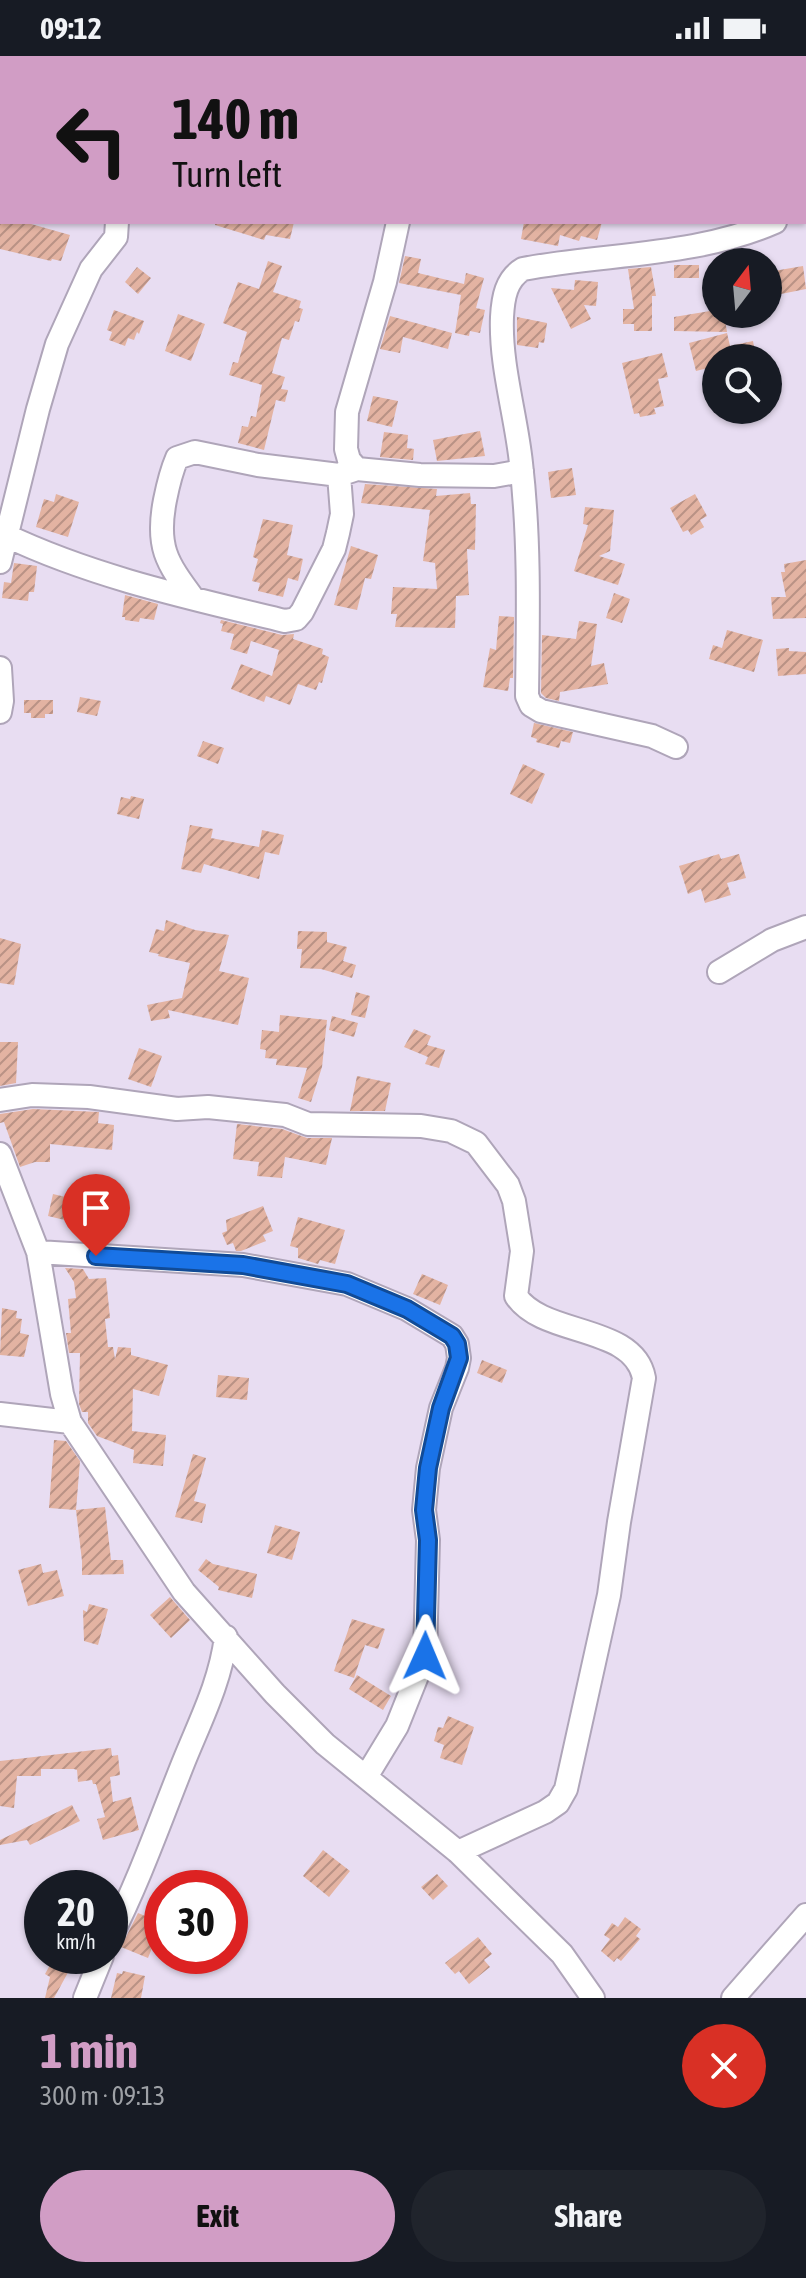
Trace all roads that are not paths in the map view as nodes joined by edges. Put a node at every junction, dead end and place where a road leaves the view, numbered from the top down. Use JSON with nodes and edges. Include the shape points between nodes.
{"nodes":[{"id":1,"x":117,"y":224,"type":"edge"},
{"id":2,"x":398,"y":224,"type":"edge"},
{"id":3,"x":769,"y":224,"type":"edge"},
{"id":4,"x":522,"y":471,"type":"junction"},
{"id":5,"x":348,"y":472,"type":"junction"},
{"id":6,"x":5,"y":535,"type":"junction"},
{"id":7,"x":0,"y":562,"type":"edge"},
{"id":8,"x":193,"y":598,"type":"junction"},
{"id":9,"x":0,"y":668,"type":"edge"},
{"id":10,"x":0,"y":712,"type":"edge"},
{"id":11,"x":676,"y":747,"type":"dead end"},
{"id":12,"x":806,"y":927,"type":"edge"},
{"id":13,"x":719,"y":972,"type":"dead end"},
{"id":14,"x":0,"y":1100,"type":"edge"},
{"id":15,"x":0,"y":1154,"type":"edge"},
{"id":16,"x":38,"y":1252,"type":"junction"},
{"id":17,"x":0,"y":1414,"type":"edge"},
{"id":18,"x":70,"y":1422,"type":"junction"},
{"id":19,"x":226,"y":1637,"type":"junction"},
{"id":20,"x":366,"y":1777,"type":"junction"},
{"id":21,"x":458,"y":1852,"type":"junction"},
{"id":22,"x":128,"y":1902,"type":"edge"},
{"id":23,"x":806,"y":1915,"type":"edge"},
{"id":24,"x":95,"y":1974,"type":"edge"},
{"id":25,"x":85,"y":1998,"type":"edge"},
{"id":26,"x":593,"y":1998,"type":"edge"},
{"id":27,"x":735,"y":1998,"type":"edge"}],
"edges":[{"from":1,"to":6,"type":"street","via":[[116,237],[91,269],[57,344]]},
{"from":2,"to":5,"type":"street","via":[[347,412]]},
{"from":3,"to":4,"type":"street","via":[[676,250],[542,266],[513,275],[502,314],[503,344]]},
{"from":4,"to":5,"type":"street","via":[[494,476]]},
{"from":4,"to":11,"type":"street","via":[[531,705]]},
{"from":5,"to":8,"type":"street","via":[[334,549],[296,619],[285,621]]},
{"from":5,"to":8,"type":"street","via":[[258,465],[195,452],[177,458],[161,525],[163,545]]},
{"from":6,"to":7,"type":"street"},
{"from":6,"to":8,"type":"street","via":[[47,555]]},
{"from":9,"to":10,"type":"street"},
{"from":12,"to":13,"type":"street","via":[[772,940]]},
{"from":14,"to":21,"type":"street","via":[[89,1097],[285,1115],[308,1124],[451,1131],[476,1143],[508,1185],[522,1251],[516,1296],[524,1308],[571,1329],[601,1335],[642,1367],[609,1595],[566,1789],[545,1812]]},
{"from":15,"to":16,"type":"street"},
{"from":16,"to":18,"type":"street"},
{"from":16,"to":20,"type":"street","via":[[243,1265],[347,1284],[407,1309],[457,1344],[457,1368],[441,1408],[428,1468],[425,1656],[397,1726]]},
{"from":17,"to":18,"type":"street"},
{"from":18,"to":19,"type":"street","via":[[184,1592]]},
{"from":19,"to":20,"type":"street","via":[[325,1744]]},
{"from":19,"to":22,"type":"street","via":[[216,1686]]},
{"from":20,"to":21,"type":"street"},
{"from":21,"to":26,"type":"street","via":[[562,1954]]},
{"from":23,"to":27,"type":"street"},
{"from":24,"to":25,"type":"street"}]}
